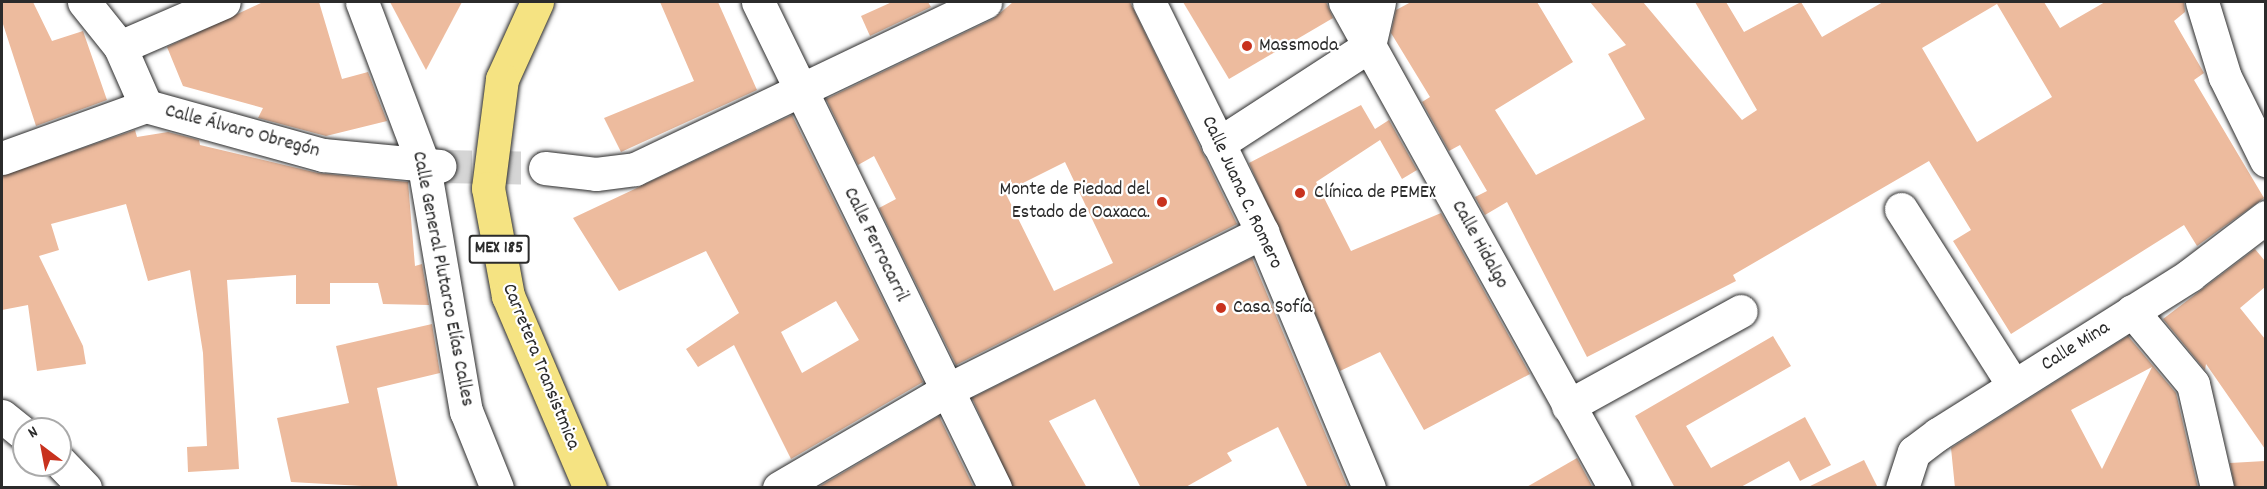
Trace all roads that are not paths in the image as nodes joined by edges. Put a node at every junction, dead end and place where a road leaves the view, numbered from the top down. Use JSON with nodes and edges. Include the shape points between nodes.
{"nodes":[{"id":1,"x":84,"y":2,"type":"edge"},
{"id":2,"x":224,"y":2,"type":"edge"},
{"id":3,"x":363,"y":2,"type":"edge"},
{"id":4,"x":537,"y":2,"type":"edge"},
{"id":5,"x":758,"y":2,"type":"edge"},
{"id":6,"x":985,"y":2,"type":"edge"},
{"id":7,"x":1149,"y":2,"type":"edge"},
{"id":8,"x":1345,"y":2,"type":"edge"},
{"id":9,"x":1379,"y":2,"type":"edge"},
{"id":10,"x":2202,"y":2,"type":"edge"},
{"id":11,"x":1369,"y":46,"type":"junction"},
{"id":12,"x":120,"y":47,"type":"junction"},
{"id":13,"x":800,"y":88,"type":"junction"},
{"id":14,"x":146,"y":106,"type":"junction"},
{"id":15,"x":1218,"y":144,"type":"junction"},
{"id":16,"x":2,"y":158,"type":"edge"},
{"id":17,"x":2265,"y":160,"type":"edge"},
{"id":18,"x":432,"y":166,"type":"junction"},
{"id":19,"x":545,"y":168,"type":"tunnel mouth"},
{"id":20,"x":1901,"y":209,"type":"dead end"},
{"id":21,"x":2265,"y":217,"type":"edge"},
{"id":22,"x":1262,"y":232,"type":"junction"},
{"id":23,"x":1741,"y":311,"type":"dead end"},
{"id":24,"x":2132,"y":311,"type":"junction"},
{"id":25,"x":2013,"y":385,"type":"junction"},
{"id":26,"x":945,"y":391,"type":"junction"},
{"id":27,"x":1568,"y":406,"type":"junction"},
{"id":28,"x":72,"y":474,"type":"edge"},
{"id":29,"x":85,"y":488,"type":"edge"},
{"id":30,"x":497,"y":488,"type":"edge"},
{"id":31,"x":590,"y":488,"type":"edge"},
{"id":32,"x":779,"y":488,"type":"edge"},
{"id":33,"x":995,"y":488,"type":"edge"},
{"id":34,"x":1369,"y":488,"type":"edge"},
{"id":35,"x":1615,"y":488,"type":"edge"},
{"id":36,"x":1902,"y":488,"type":"edge"},
{"id":37,"x":2217,"y":488,"type":"edge"}],
"edges":[{"from":1,"to":12,"type":"street","name":"Calle Álvaro Obregón"},
{"from":2,"to":12,"type":"street"},
{"from":3,"to":18,"type":"street","name":"Calle General Plutarco Elías Calles"},
{"from":4,"to":31,"type":"main road","name":"Carretera Transistmica","number":"MEX 185","via":[[502,79],[488,188],[508,296]]},
{"from":5,"to":13,"type":"street","name":"Calle Ferrocarril"},
{"from":6,"to":13,"type":"street"},
{"from":7,"to":15,"type":"street","name":"Calle Juana C. Romero"},
{"from":8,"to":11,"type":"street","name":"Calle Hidalgo"},
{"from":9,"to":11,"type":"street"},
{"from":10,"to":17,"type":"street","via":[[2225,77]]},
{"from":11,"to":15,"type":"street"},
{"from":11,"to":27,"type":"street","name":"Calle Hidalgo"},
{"from":12,"to":14,"type":"street","name":"Calle Álvaro Obregón"},
{"from":13,"to":19,"type":"street","via":[[635,169],[596,174]]},
{"from":13,"to":26,"type":"street","name":"Calle Ferrocarril"},
{"from":14,"to":16,"type":"street"},
{"from":14,"to":18,"type":"street","name":"Calle Álvaro Obregón","via":[[323,155]]},
{"from":15,"to":22,"type":"street","name":"Calle Juana C. Romero"},
{"from":18,"to":30,"type":"street","name":"Calle General Plutarco Elías Calles","via":[[466,411]]},
{"from":20,"to":25,"type":"street"},
{"from":21,"to":24,"type":"street","name":"Calle Mina","via":[[2190,275]]},
{"from":22,"to":26,"type":"street"},
{"from":22,"to":34,"type":"street","name":"Calle Juana C. Romero"},
{"from":23,"to":27,"type":"street"},
{"from":24,"to":25,"type":"street","name":"Calle Mina"},
{"from":24,"to":37,"type":"street","via":[[2193,384]]},
{"from":25,"to":36,"type":"street","name":"Calle Mina","via":[[1914,452]]},
{"from":26,"to":32,"type":"street"},
{"from":26,"to":33,"type":"street","name":"Calle Ferrocarril"},
{"from":27,"to":35,"type":"street","name":"Calle Hidalgo"},
{"from":28,"to":29,"type":"street"}]}
